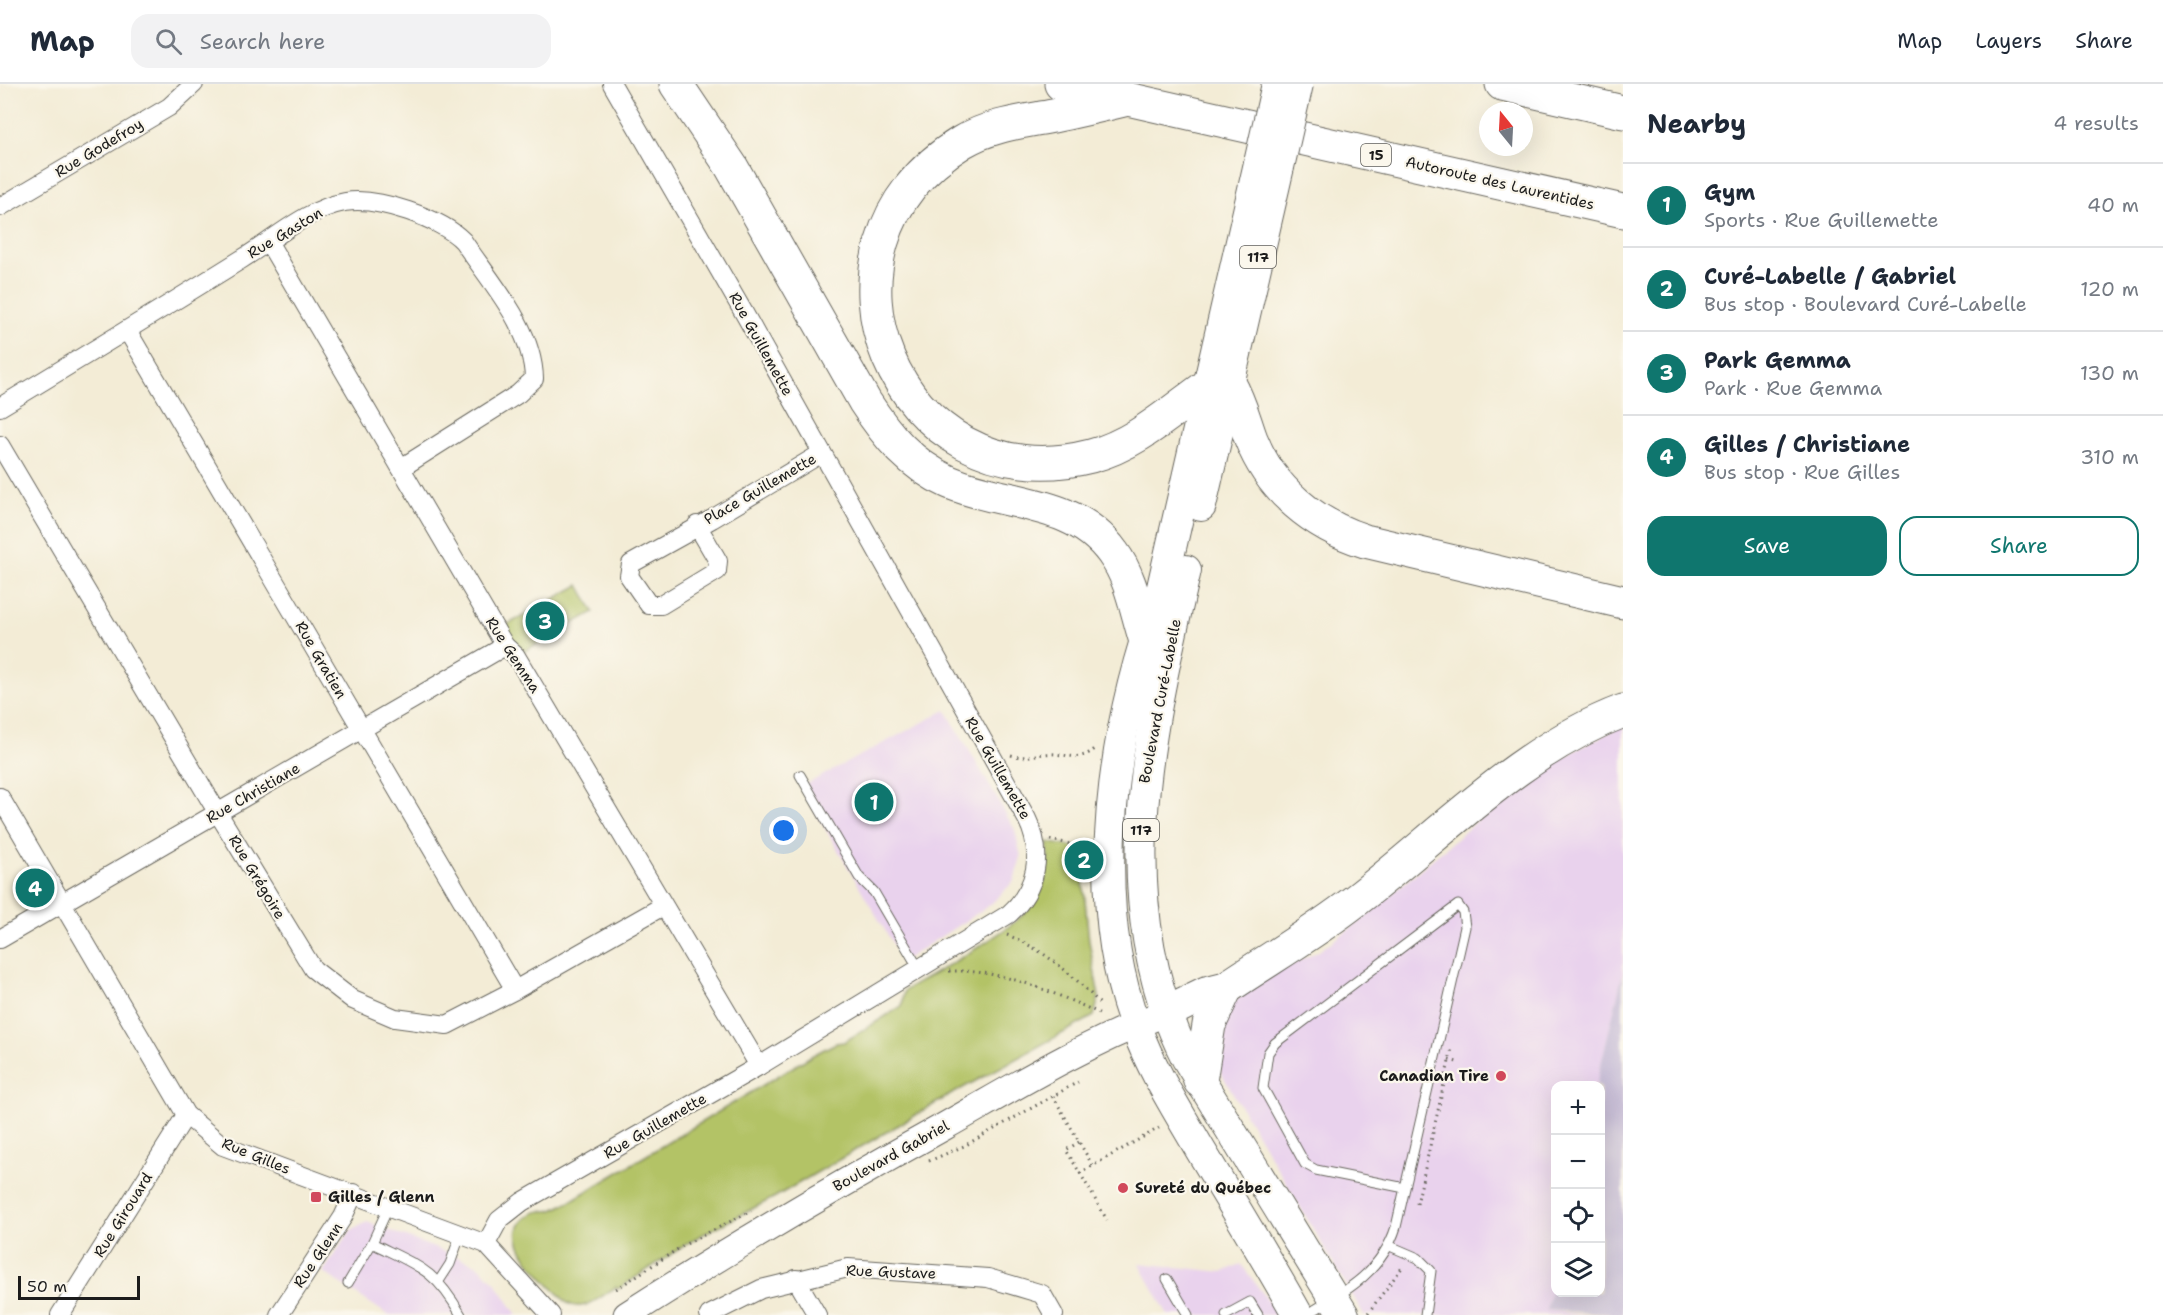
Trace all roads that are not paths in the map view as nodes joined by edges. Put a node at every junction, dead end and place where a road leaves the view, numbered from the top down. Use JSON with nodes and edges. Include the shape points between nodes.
{"nodes":[{"id":1,"x":194,"y":84,"type":"edge"},
{"id":2,"x":612,"y":84,"type":"edge"},
{"id":3,"x":676,"y":84,"type":"edge"},
{"id":4,"x":1061,"y":84,"type":"edge"},
{"id":5,"x":1277,"y":84,"type":"edge"},
{"id":6,"x":1298,"y":84,"type":"edge"},
{"id":7,"x":1502,"y":84,"type":"edge"},
{"id":8,"x":1559,"y":84,"type":"edge"},
{"id":9,"x":1623,"y":91,"type":"edge"},
{"id":10,"x":1129,"y":95,"type":"junction"},
{"id":11,"x":1623,"y":112,"type":"edge"},
{"id":12,"x":1269,"y":165,"type":"junction"},
{"id":13,"x":0,"y":207,"type":"edge"},
{"id":14,"x":1623,"y":212,"type":"edge"},
{"id":15,"x":269,"y":243,"type":"junction"},
{"id":16,"x":127,"y":330,"type":"junction"},
{"id":17,"x":1218,"y":385,"type":"junction"},
{"id":18,"x":0,"y":407,"type":"edge"},
{"id":19,"x":0,"y":445,"type":"edge"},
{"id":20,"x":822,"y":453,"type":"junction"},
{"id":21,"x":401,"y":468,"type":"junction"},
{"id":22,"x":697,"y":525,"type":"junction"},
{"id":23,"x":1623,"y":602,"type":"edge"},
{"id":24,"x":1145,"y":638,"type":"junction"},
{"id":25,"x":505,"y":646,"type":"junction"},
{"id":26,"x":1623,"y":711,"type":"edge"},
{"id":27,"x":361,"y":729,"type":"junction"},
{"id":28,"x":800,"y":775,"type":"dead end"},
{"id":29,"x":0,"y":797,"type":"edge"},
{"id":30,"x":217,"y":813,"type":"junction"},
{"id":31,"x":62,"y":904,"type":"junction"},
{"id":32,"x":663,"y":906,"type":"junction"},
{"id":33,"x":0,"y":939,"type":"edge"},
{"id":34,"x":919,"y":969,"type":"junction"},
{"id":35,"x":1226,"y":988,"type":"junction"},
{"id":36,"x":515,"y":990,"type":"junction"},
{"id":37,"x":1150,"y":1019,"type":"junction"},
{"id":38,"x":759,"y":1066,"type":"junction"},
{"id":39,"x":1200,"y":1081,"type":"junction"},
{"id":40,"x":186,"y":1115,"type":"junction"},
{"id":41,"x":1405,"y":1188,"type":"junction"},
{"id":42,"x":354,"y":1193,"type":"junction"},
{"id":43,"x":388,"y":1206,"type":"junction"},
{"id":44,"x":461,"y":1233,"type":"junction"},
{"id":45,"x":372,"y":1243,"type":"junction"},
{"id":46,"x":486,"y":1244,"type":"junction"},
{"id":47,"x":1390,"y":1246,"type":"junction"},
{"id":48,"x":796,"y":1279,"type":"junction"},
{"id":49,"x":1167,"y":1279,"type":"dead end"},
{"id":50,"x":439,"y":1281,"type":"junction"},
{"id":51,"x":348,"y":1283,"type":"dead end"},
{"id":52,"x":1348,"y":1309,"type":"edge"},
{"id":53,"x":60,"y":1315,"type":"edge"},
{"id":54,"x":279,"y":1315,"type":"edge"},
{"id":55,"x":461,"y":1315,"type":"edge"},
{"id":56,"x":551,"y":1315,"type":"edge"},
{"id":57,"x":627,"y":1315,"type":"edge"},
{"id":58,"x":710,"y":1315,"type":"edge"},
{"id":59,"x":817,"y":1315,"type":"edge"},
{"id":60,"x":1054,"y":1315,"type":"edge"},
{"id":61,"x":1188,"y":1315,"type":"edge"},
{"id":62,"x":1226,"y":1315,"type":"edge"},
{"id":63,"x":1258,"y":1315,"type":"edge"},
{"id":64,"x":1298,"y":1315,"type":"edge"},
{"id":65,"x":1306,"y":1315,"type":"edge"},
{"id":66,"x":1425,"y":1315,"type":"edge"}],
"edges":[{"from":1,"to":13,"type":"street","name":"Rue Godefroy","via":[[169,107]]},
{"from":2,"to":20,"type":"street","name":"Rue Guillemette"},
{"from":3,"to":24,"type":"highway","via":[[731,166],[859,392],[890,438],[915,462],[948,482],[1054,510],[1094,532],[1121,566]]},
{"from":4,"to":10,"type":"highway","name":"Autoroute des Laurentides","number":"15"},
{"from":5,"to":12,"type":"main road","name":"Boulevard Curé-Labelle","number":"117","bridge":true},
{"from":6,"to":12,"type":"main road","name":"Boulevard Curé-Labelle","number":"117","bridge":true},
{"from":7,"to":11,"type":"highway"},
{"from":8,"to":9,"type":"highway"},
{"from":10,"to":14,"type":"highway","name":"Autoroute des Laurentides","number":"15"},
{"from":10,"to":17,"type":"highway","via":[[987,130],[963,142],[924,171],[898,205],[882,242],[874,285],[879,335],[902,385],[936,423],[976,448],[1019,460],[1063,461],[1104,452]]},
{"from":12,"to":17,"type":"main road","name":"Boulevard Curé-Labelle","number":"117"},
{"from":15,"to":16,"type":"street","name":"Rue Gaston"},
{"from":15,"to":21,"type":"street","name":"Rue Gemma"},
{"from":15,"to":21,"type":"street","name":"Rue Gaston","via":[[317,210],[347,201],[381,203],[429,219],[464,241],[520,327],[533,362],[534,379],[518,394]]},
{"from":16,"to":18,"type":"street","name":"Rue Gaston"},
{"from":16,"to":27,"type":"street","name":"Rue Gratien"},
{"from":17,"to":23,"type":"highway","via":[[1242,405],[1251,439],[1266,468],[1293,501],[1329,527],[1365,541]]},
{"from":17,"to":24,"type":"main road","name":"Boulevard Curé-Labelle","number":"117"},
{"from":17,"to":37,"type":"main road","name":"Boulevard Curé-Labelle","number":"117","via":[[1144,783],[1141,858],[1157,987]]},
{"from":19,"to":30,"type":"street","name":"Rue Grégoire"},
{"from":20,"to":22,"type":"street","name":"Place Guillemette"},
{"from":20,"to":34,"type":"street","name":"Rue Guillemette","via":[[1031,827],[1037,850],[1035,874],[1015,908]]},
{"from":21,"to":25,"type":"street","name":"Rue Gemma"},
{"from":22,"to":22,"type":"street","name":"Place Guillemette","via":[[629,566],[629,576],[649,605],[661,605],[717,571],[718,561]]},
{"from":24,"to":37,"type":"main road","name":"Boulevard Curé-Labelle","number":"117","via":[[1115,781],[1108,850],[1120,969]]},
{"from":25,"to":27,"type":"street","name":"Rue Christiane"},
{"from":25,"to":32,"type":"street","name":"Rue Gemma","via":[[516,656]]},
{"from":26,"to":35,"type":"highway","via":[[1576,732],[1533,760],[1353,903]]},
{"from":27,"to":30,"type":"street","name":"Rue Christiane"},
{"from":27,"to":36,"type":"street","name":"Rue Gratien"},
{"from":28,"to":34,"type":"lane","via":[[859,877],[874,892]]},
{"from":29,"to":31,"type":"street","name":"Rue Gilles"},
{"from":30,"to":31,"type":"street","name":"Rue Christiane"},
{"from":30,"to":36,"type":"street","name":"Rue Grégoire","via":[[313,969],[353,1000],[395,1018],[447,1025]]},
{"from":31,"to":33,"type":"street","name":"Rue Christiane"},
{"from":31,"to":40,"type":"street","name":"Rue Gilles"},
{"from":32,"to":36,"type":"street","name":"Rue Grégoire"},
{"from":32,"to":38,"type":"street","name":"Rue Gemma"},
{"from":34,"to":38,"type":"street","name":"Rue Guillemette"},
{"from":35,"to":37,"type":"highway"},
{"from":35,"to":39,"type":"highway","via":[[1209,1025]]},
{"from":37,"to":39,"type":"main road","name":"Boulevard Curé-Labelle","number":"117"},
{"from":37,"to":57,"type":"street","name":"Boulevard Gabriel","via":[[1091,1044],[842,1183]]},
{"from":37,"to":64,"type":"main road","name":"Boulevard Curé-Labelle","number":"117","via":[[1170,1097]]},
{"from":38,"to":46,"type":"street","name":"Rue Guillemette","via":[[510,1210]]},
{"from":39,"to":52,"type":"main road","name":"Boulevard Curé-Labelle","number":"117","via":[[1244,1155]]},
{"from":40,"to":42,"type":"street","name":"Rue Gilles","via":[[223,1146]]},
{"from":40,"to":53,"type":"street","name":"Rue Girouard"},
{"from":41,"to":41,"type":"lane","via":[[1466,927],[1458,905],[1275,1043],[1268,1053],[1263,1088],[1305,1164],[1316,1170]]},
{"from":41,"to":47,"type":"lane"},
{"from":42,"to":43,"type":"street","name":"Rue Gilles"},
{"from":42,"to":54,"type":"street","name":"Rue Glenn","via":[[343,1217]]},
{"from":43,"to":44,"type":"street","name":"Rue Gilles"},
{"from":43,"to":45,"type":"lane"},
{"from":44,"to":46,"type":"street","name":"Rue Gilles"},
{"from":44,"to":50,"type":"lane"},
{"from":45,"to":50,"type":"lane"},
{"from":45,"to":51,"type":"lane"},
{"from":46,"to":56,"type":"street","name":"Rue Gilles"},
{"from":47,"to":52,"type":"lane","via":[[1363,1279]]},
{"from":47,"to":66,"type":"lane","via":[[1418,1258],[1431,1272]]},
{"from":48,"to":58,"type":"street","name":"Rue Gustave","via":[[761,1289]]},
{"from":48,"to":59,"type":"street"},
{"from":48,"to":60,"type":"street","name":"Rue Gustave","via":[[848,1268],[988,1278],[1042,1294]]},
{"from":49,"to":61,"type":"lane"},
{"from":50,"to":55,"type":"lane"},
{"from":52,"to":65,"type":"lane"},
{"from":62,"to":63,"type":"lane","via":[[1250,1302]]}]}
